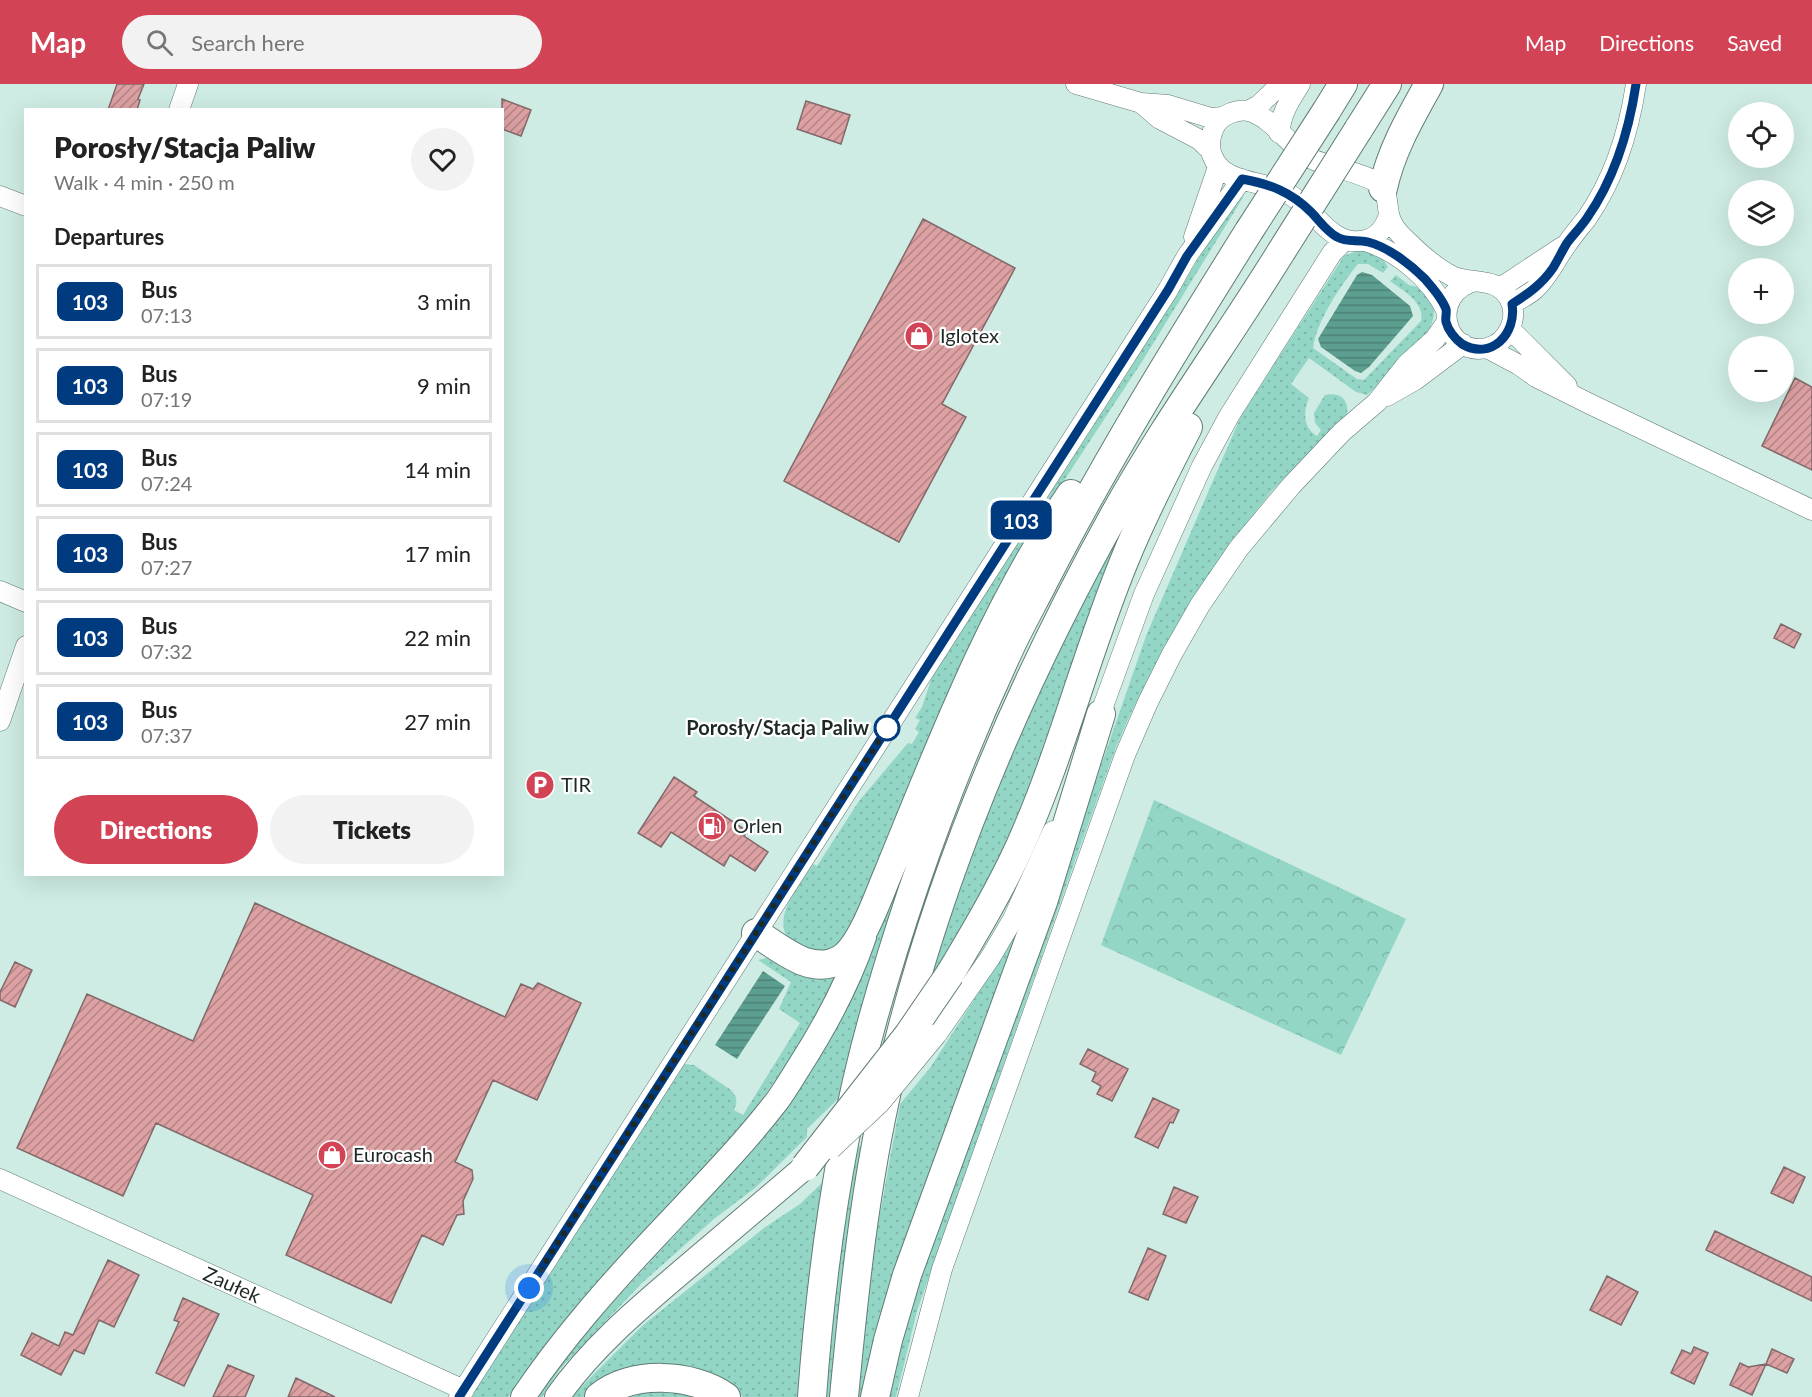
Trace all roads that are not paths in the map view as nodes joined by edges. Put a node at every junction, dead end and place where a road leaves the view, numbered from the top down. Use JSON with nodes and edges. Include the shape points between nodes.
{"nodes":[{"id":1,"x":188,"y":84,"type":"edge"},
{"id":2,"x":1076,"y":84,"type":"edge"},
{"id":3,"x":1281,"y":84,"type":"edge"},
{"id":4,"x":1300,"y":84,"type":"edge"},
{"id":5,"x":1343,"y":84,"type":"edge"},
{"id":6,"x":1388,"y":84,"type":"edge"},
{"id":7,"x":1429,"y":84,"type":"edge"},
{"id":8,"x":1636,"y":84,"type":"edge"},
{"id":9,"x":1141,"y":103,"type":"junction"},
{"id":10,"x":180,"y":108,"type":"edge"},
{"id":11,"x":1248,"y":111,"type":"junction"},
{"id":12,"x":1223,"y":117,"type":"junction"},
{"id":13,"x":1279,"y":133,"type":"junction"},
{"id":14,"x":1214,"y":158,"type":"junction"},
{"id":15,"x":1242,"y":179,"type":"junction"},
{"id":16,"x":0,"y":196,"type":"edge"},
{"id":17,"x":1386,"y":202,"type":"junction"},
{"id":18,"x":24,"y":205,"type":"edge"},
{"id":19,"x":1355,"y":240,"type":"junction"},
{"id":20,"x":1187,"y":256,"type":"junction"},
{"id":21,"x":1475,"y":281,"type":"junction"},
{"id":22,"x":1506,"y":296,"type":"junction"},
{"id":23,"x":1248,"y":305,"type":"junction"},
{"id":24,"x":1446,"y":316,"type":"junction"},
{"id":25,"x":1510,"y":329,"type":"junction"},
{"id":26,"x":1463,"y":344,"type":"junction"},
{"id":27,"x":1487,"y":348,"type":"junction"},
{"id":28,"x":1160,"y":374,"type":"junction"},
{"id":29,"x":1579,"y":399,"type":"junction"},
{"id":30,"x":1377,"y":402,"type":"junction"},
{"id":31,"x":1812,"y":510,"type":"edge"},
{"id":32,"x":0,"y":591,"type":"edge"},
{"id":33,"x":24,"y":601,"type":"edge"},
{"id":34,"x":24,"y":652,"type":"edge"},
{"id":35,"x":1101,"y":714,"type":"junction"},
{"id":36,"x":0,"y":722,"type":"edge"},
{"id":37,"x":871,"y":915,"type":"junction"},
{"id":38,"x":756,"y":933,"type":"junction"},
{"id":39,"x":805,"y":1167,"type":"junction"},
{"id":40,"x":0,"y":1179,"type":"edge"},
{"id":41,"x":462,"y":1393,"type":"edge"},
{"id":42,"x":523,"y":1397,"type":"edge"},
{"id":43,"x":557,"y":1397,"type":"edge"},
{"id":44,"x":599,"y":1397,"type":"edge"},
{"id":45,"x":726,"y":1397,"type":"edge"},
{"id":46,"x":812,"y":1397,"type":"edge"},
{"id":47,"x":844,"y":1397,"type":"edge"},
{"id":48,"x":875,"y":1397,"type":"edge"},
{"id":49,"x":908,"y":1397,"type":"edge"}],
"edges":[{"from":1,"to":10,"type":"street"},
{"from":2,"to":9,"type":"street"},
{"from":3,"to":11,"type":"street"},
{"from":4,"to":13,"type":"street","via":[[1286,104]]},
{"from":5,"to":28,"type":"highway","bridge":true},
{"from":6,"to":23,"type":"highway","bridge":true},
{"from":7,"to":17,"type":"highway","via":[[1388,164]]},
{"from":8,"to":22,"type":"street","via":[[1628,127],[1615,164],[1587,218],[1535,290]]},
{"from":9,"to":12,"type":"street","via":[[1168,105],[1211,118]]},
{"from":9,"to":14,"type":"street","via":[[1160,119],[1200,140]]},
{"from":11,"to":12,"type":"street"},
{"from":11,"to":13,"type":"street","via":[[1262,117]]},
{"from":12,"to":14,"type":"street","via":[[1212,133]]},
{"from":13,"to":17,"type":"street","via":[[1311,159],[1370,178]]},
{"from":14,"to":15,"type":"street","via":[[1224,172]]},
{"from":14,"to":20,"type":"street"},
{"from":15,"to":19,"type":"street","via":[[1288,193],[1332,234]]},
{"from":15,"to":20,"type":"street"},
{"from":16,"to":18,"type":"street"},
{"from":17,"to":19,"type":"street","via":[[1387,222],[1380,233]]},
{"from":17,"to":21,"type":"street","via":[[1394,227],[1429,260],[1452,276]]},
{"from":19,"to":24,"type":"street","via":[[1380,245],[1423,278],[1436,292]]},
{"from":19,"to":35,"type":"street","via":[[1332,253],[1229,416],[1202,466],[1144,594]]},
{"from":20,"to":38,"type":"street"},
{"from":21,"to":22,"type":"street","via":[[1488,282]]},
{"from":21,"to":24,"type":"street","via":[[1456,291]]},
{"from":22,"to":25,"type":"street","via":[[1513,321]]},
{"from":23,"to":39,"type":"highway","bridge":true,"via":[[1125,558],[1044,785],[1020,846],[985,915],[909,1034]]},
{"from":23,"to":47,"type":"highway","via":[[1119,506],[1008,728],[975,808],[925,949],[888,1085],[865,1217]]},
{"from":24,"to":26,"type":"street","via":[[1451,333]]},
{"from":24,"to":30,"type":"street","via":[[1435,339],[1407,364]]},
{"from":25,"to":27,"type":"street","via":[[1498,343]]},
{"from":25,"to":29,"type":"street"},
{"from":26,"to":27,"type":"street"},
{"from":26,"to":30,"type":"street","via":[[1415,380]]},
{"from":27,"to":29,"type":"street"},
{"from":28,"to":37,"type":"highway","via":[[1095,458],[1029,561],[963,693]]},
{"from":28,"to":46,"type":"highway","via":[[1077,517],[1007,652],[966,749],[896,942],[872,1024],[835,1199]]},
{"from":29,"to":31,"type":"street"},
{"from":30,"to":49,"type":"street","via":[[1306,470],[1239,548],[1200,605],[1148,702],[1125,755],[942,1269]]},
{"from":32,"to":33,"type":"street"},
{"from":34,"to":36,"type":"street"},
{"from":35,"to":39,"type":"street","bridge":true,"via":[[1048,843],[990,958],[937,1034],[880,1104],[832,1149]]},
{"from":35,"to":48,"type":"highway","via":[[1043,902],[907,1275]]},
{"from":37,"to":38,"type":"highway","via":[[852,949],[830,965],[797,959]]},
{"from":37,"to":42,"type":"main road","via":[[834,1010],[778,1099],[585,1315]]},
{"from":38,"to":41,"type":"street"},
{"from":39,"to":43,"type":"main road","via":[[640,1306],[604,1340]]},
{"from":40,"to":41,"type":"street","name":"Zaułek"},
{"from":44,"to":45,"type":"highway","via":[[627,1382],[658,1378],[685,1379]]}]}
